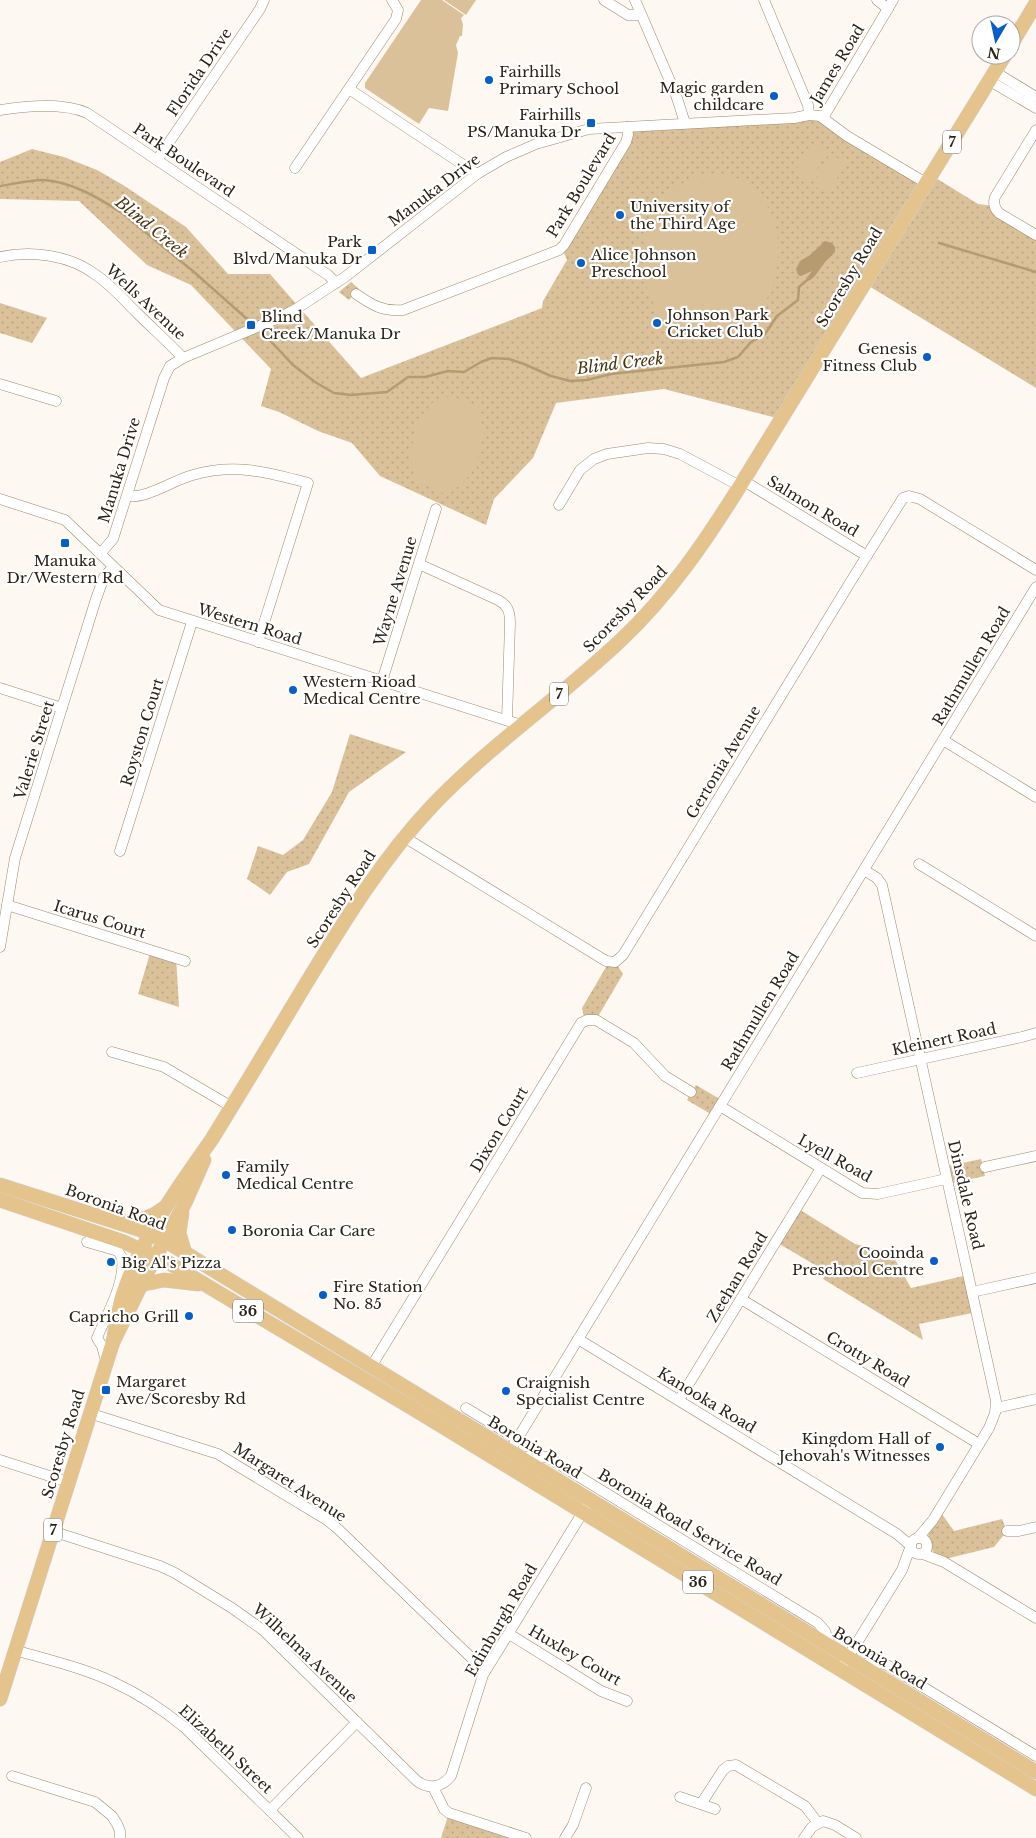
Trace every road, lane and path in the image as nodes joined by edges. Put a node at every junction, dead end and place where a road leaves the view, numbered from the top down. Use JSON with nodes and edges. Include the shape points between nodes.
{"nodes":[{"id":1,"x":264,"y":0,"type":"edge"},
{"id":2,"x":392,"y":0,"type":"edge"},
{"id":3,"x":604,"y":0,"type":"edge"},
{"id":4,"x":635,"y":0,"type":"edge"},
{"id":5,"x":764,"y":0,"type":"edge"},
{"id":6,"x":877,"y":0,"type":"edge"},
{"id":7,"x":893,"y":0,"type":"edge"},
{"id":8,"x":1036,"y":3,"type":"edge"},
{"id":9,"x":888,"y":9,"type":"junction"},
{"id":10,"x":641,"y":15,"type":"junction"},
{"id":11,"x":1021,"y":28,"type":"edge"},
{"id":12,"x":999,"y":65,"type":"edge"},
{"id":13,"x":992,"y":76,"type":"junction"},
{"id":14,"x":349,"y":89,"type":"junction"},
{"id":15,"x":1036,"y":97,"type":"edge"},
{"id":16,"x":1036,"y":108,"type":"edge"},
{"id":17,"x":0,"y":110,"type":"edge"},
{"id":18,"x":809,"y":114,"type":"junction"},
{"id":19,"x":823,"y":118,"type":"junction"},
{"id":20,"x":685,"y":124,"type":"junction"},
{"id":21,"x":627,"y":127,"type":"junction"},
{"id":22,"x":1036,"y":130,"type":"edge"},
{"id":23,"x":158,"y":160,"type":"junction"},
{"id":24,"x":295,"y":168,"type":"dead end"},
{"id":25,"x":476,"y":174,"type":"junction"},
{"id":26,"x":926,"y":183,"type":"junction"},
{"id":27,"x":1036,"y":235,"type":"edge"},
{"id":28,"x":0,"y":257,"type":"edge"},
{"id":29,"x":336,"y":283,"type":"junction"},
{"id":30,"x":356,"y":294,"type":"dead end"},
{"id":31,"x":182,"y":358,"type":"junction"},
{"id":32,"x":0,"y":384,"type":"edge"},
{"id":33,"x":56,"y":401,"type":"dead end"},
{"id":34,"x":742,"y":483,"type":"junction"},
{"id":35,"x":127,"y":496,"type":"junction"},
{"id":36,"x":0,"y":499,"type":"edge"},
{"id":37,"x":559,"y":505,"type":"dead end"},
{"id":38,"x":436,"y":509,"type":"dead end"},
{"id":39,"x":100,"y":554,"type":"junction"},
{"id":40,"x":867,"y":556,"type":"junction"},
{"id":41,"x":419,"y":564,"type":"junction"},
{"id":42,"x":113,"y":567,"type":"junction"},
{"id":43,"x":1036,"y":570,"type":"edge"},
{"id":44,"x":1036,"y":588,"type":"edge"},
{"id":45,"x":192,"y":622,"type":"junction"},
{"id":46,"x":258,"y":642,"type":"junction"},
{"id":47,"x":382,"y":681,"type":"junction"},
{"id":48,"x":0,"y":688,"type":"edge"},
{"id":49,"x":62,"y":708,"type":"junction"},
{"id":50,"x":507,"y":720,"type":"junction"},
{"id":51,"x":521,"y":725,"type":"junction"},
{"id":52,"x":943,"y":740,"type":"junction"},
{"id":53,"x":1036,"y":796,"type":"edge"},
{"id":54,"x":404,"y":837,"type":"junction"},
{"id":55,"x":120,"y":851,"type":"dead end"},
{"id":56,"x":919,"y":864,"type":"dead end"},
{"id":57,"x":864,"y":870,"type":"junction"},
{"id":58,"x":7,"y":905,"type":"junction"},
{"id":59,"x":1036,"y":936,"type":"edge"},
{"id":60,"x":0,"y":947,"type":"edge"},
{"id":61,"x":185,"y":961,"type":"dead end"},
{"id":62,"x":1036,"y":1033,"type":"edge"},
{"id":63,"x":112,"y":1052,"type":"dead end"},
{"id":64,"x":920,"y":1060,"type":"junction"},
{"id":65,"x":857,"y":1073,"type":"dead end"},
{"id":66,"x":691,"y":1092,"type":"dead end"},
{"id":67,"x":720,"y":1106,"type":"junction"},
{"id":68,"x":232,"y":1107,"type":"junction"},
{"id":69,"x":212,"y":1138,"type":"junction"},
{"id":70,"x":1036,"y":1156,"type":"edge"},
{"id":71,"x":985,"y":1167,"type":"dead end"},
{"id":72,"x":821,"y":1168,"type":"junction"},
{"id":73,"x":946,"y":1179,"type":"junction"},
{"id":74,"x":0,"y":1185,"type":"edge"},
{"id":75,"x":0,"y":1200,"type":"edge"},
{"id":76,"x":185,"y":1203,"type":"junction"},
{"id":77,"x":168,"y":1204,"type":"junction"},
{"id":78,"x":118,"y":1222,"type":"junction"},
{"id":79,"x":150,"y":1234,"type":"junction"},
{"id":80,"x":164,"y":1240,"type":"junction"},
{"id":81,"x":88,"y":1242,"type":"dead end"},
{"id":82,"x":142,"y":1249,"type":"junction"},
{"id":83,"x":185,"y":1253,"type":"junction"},
{"id":84,"x":155,"y":1256,"type":"junction"},
{"id":85,"x":1036,"y":1278,"type":"edge"},
{"id":86,"x":140,"y":1285,"type":"junction"},
{"id":87,"x":206,"y":1286,"type":"junction"},
{"id":88,"x":972,"y":1292,"type":"junction"},
{"id":89,"x":741,"y":1300,"type":"junction"},
{"id":90,"x":578,"y":1339,"type":"junction"},
{"id":91,"x":113,"y":1342,"type":"junction"},
{"id":92,"x":106,"y":1361,"type":"junction"},
{"id":93,"x":371,"y":1367,"type":"junction"},
{"id":94,"x":1036,"y":1399,"type":"edge"},
{"id":95,"x":679,"y":1400,"type":"junction"},
{"id":96,"x":466,"y":1408,"type":"dead end"},
{"id":97,"x":996,"y":1408,"type":"junction"},
{"id":98,"x":90,"y":1413,"type":"junction"},
{"id":99,"x":979,"y":1444,"type":"junction"},
{"id":100,"x":516,"y":1449,"type":"junction"},
{"id":101,"x":0,"y":1460,"type":"edge"},
{"id":102,"x":502,"y":1464,"type":"junction"},
{"id":103,"x":68,"y":1482,"type":"junction"},
{"id":104,"x":590,"y":1499,"type":"junction"},
{"id":105,"x":583,"y":1512,"type":"junction"},
{"id":106,"x":1036,"y":1527,"type":"edge"},
{"id":107,"x":52,"y":1531,"type":"junction"},
{"id":108,"x":1007,"y":1531,"type":"dead end"},
{"id":109,"x":918,"y":1546,"type":"junction"},
{"id":110,"x":1036,"y":1618,"type":"edge"},
{"id":111,"x":509,"y":1634,"type":"junction"},
{"id":112,"x":830,"y":1646,"type":"junction"},
{"id":113,"x":15,"y":1650,"type":"junction"},
{"id":114,"x":854,"y":1660,"type":"junction"},
{"id":115,"x":841,"y":1670,"type":"junction"},
{"id":116,"x":485,"y":1672,"type":"junction"},
{"id":117,"x":0,"y":1699,"type":"edge"},
{"id":118,"x":627,"y":1701,"type":"dead end"},
{"id":119,"x":357,"y":1722,"type":"junction"},
{"id":120,"x":1036,"y":1756,"type":"edge"},
{"id":121,"x":1036,"y":1772,"type":"edge"},
{"id":122,"x":12,"y":1776,"type":"dead end"},
{"id":123,"x":435,"y":1786,"type":"junction"},
{"id":124,"x":586,"y":1788,"type":"dead end"},
{"id":125,"x":1036,"y":1789,"type":"edge"},
{"id":126,"x":680,"y":1797,"type":"dead end"},
{"id":127,"x":701,"y":1804,"type":"junction"},
{"id":128,"x":715,"y":1809,"type":"dead end"},
{"id":129,"x":270,"y":1810,"type":"junction"},
{"id":130,"x":818,"y":1823,"type":"junction"},
{"id":131,"x":120,"y":1838,"type":"edge"},
{"id":132,"x":298,"y":1838,"type":"edge"},
{"id":133,"x":526,"y":1838,"type":"edge"},
{"id":134,"x":565,"y":1838,"type":"edge"},
{"id":135,"x":804,"y":1838,"type":"edge"},
{"id":136,"x":856,"y":1838,"type":"edge"}],
"edges":[{"from":1,"to":23,"type":"street","name":"Florida Drive"},
{"from":2,"to":14,"type":"street","via":[[398,7],[397,17]]},
{"from":3,"to":10,"type":"street","via":[[628,15]]},
{"from":4,"to":10,"type":"street"},
{"from":5,"to":18,"type":"street"},
{"from":6,"to":9,"type":"street"},
{"from":7,"to":9,"type":"street","name":"James Road"},
{"from":8,"to":11,"type":"main road"},
{"from":9,"to":19,"type":"street","name":"James Road"},
{"from":10,"to":20,"type":"street","via":[[676,95]]},
{"from":12,"to":13,"type":"main road","name":"Scoresby Road","number":"7"},
{"from":13,"to":15,"type":"street"},
{"from":13,"to":16,"type":"street"},
{"from":13,"to":26,"type":"main road","name":"Scoresby Road","number":"7"},
{"from":14,"to":24,"type":"street"},
{"from":14,"to":25,"type":"street"},
{"from":17,"to":23,"type":"street","name":"Park Boulevard","via":[[74,108],[92,116]]},
{"from":18,"to":19,"type":"street","name":"Manuka Drive"},
{"from":18,"to":20,"type":"street","name":"Manuka Drive","via":[[794,118]]},
{"from":19,"to":26,"type":"street","name":"Manuka Drive"},
{"from":20,"to":21,"type":"street","name":"Manuka Drive"},
{"from":21,"to":25,"type":"street","name":"Manuka Drive","via":[[589,129],[551,138]]},
{"from":21,"to":30,"type":"street","name":"Park Boulevard","via":[[626,142],[559,250],[403,310],[378,308]]},
{"from":22,"to":27,"type":"street","via":[[994,203],[999,213]]},
{"from":23,"to":29,"type":"street","name":"Park Boulevard"},
{"from":25,"to":29,"type":"street","name":"Manuka Drive"},
{"from":26,"to":34,"type":"main road","name":"Scoresby Road","number":"7"},
{"from":28,"to":31,"type":"street","name":"Wells Avenue","via":[[19,254],[53,257],[82,266],[113,289]]},
{"from":29,"to":31,"type":"street","name":"Manuka Drive","via":[[290,312]]},
{"from":31,"to":35,"type":"street","name":"Manuka Drive","via":[[166,373]]},
{"from":32,"to":33,"type":"street"},
{"from":34,"to":37,"type":"street","name":"Salmon Road","via":[[680,454],[648,448],[594,458],[580,470]]},
{"from":34,"to":40,"type":"street","name":"Salmon Road"},
{"from":34,"to":51,"type":"main road","name":"Scoresby Road","number":"7","via":[[699,551],[642,619]]},
{"from":35,"to":39,"type":"street","name":"Manuka Drive","via":[[112,542]]},
{"from":35,"to":46,"type":"street","via":[[136,497],[187,477],[227,469],[262,471],[308,483]]},
{"from":36,"to":39,"type":"street","name":"Western Road","via":[[60,517]]},
{"from":38,"to":41,"type":"street","name":"Wayne Avenue"},
{"from":39,"to":42,"type":"street","name":"Western Road"},
{"from":40,"to":43,"type":"street","name":"Gertonia Avenue","via":[[901,501],[909,496],[920,499]]},
{"from":40,"to":54,"type":"street","name":"Gertonia Avenue","via":[[618,961],[606,961]]},
{"from":41,"to":47,"type":"street","name":"Wayne Avenue"},
{"from":41,"to":50,"type":"street","via":[[502,602],[508,609]]},
{"from":42,"to":45,"type":"street","name":"Western Road","via":[[155,608]]},
{"from":42,"to":49,"type":"street","name":"Valerie Street","via":[[104,577],[96,599]]},
{"from":44,"to":52,"type":"street","name":"Rathmullen Road"},
{"from":45,"to":46,"type":"street","name":"Western Road"},
{"from":45,"to":55,"type":"street","name":"Royston Court"},
{"from":46,"to":47,"type":"street","name":"Western Road"},
{"from":47,"to":50,"type":"street","name":"Western Road"},
{"from":48,"to":49,"type":"street"},
{"from":49,"to":58,"type":"street","name":"Valerie Street","via":[[15,858]]},
{"from":50,"to":51,"type":"street","name":"Western Road"},
{"from":51,"to":54,"type":"main road","name":"Scoresby Road","number":"7","via":[[449,789]]},
{"from":52,"to":53,"type":"street"},
{"from":52,"to":57,"type":"street","name":"Rathmullen Road"},
{"from":54,"to":68,"type":"main road","name":"Scoresby Road","number":"7","via":[[362,893]]},
{"from":56,"to":59,"type":"street"},
{"from":57,"to":64,"type":"street","name":"Dinsdale Road","via":[[878,878],[882,885]]},
{"from":57,"to":67,"type":"street","name":"Rathmullen Road"},
{"from":58,"to":60,"type":"street","name":"Valerie Street"},
{"from":58,"to":61,"type":"street","name":"Icarus Court"},
{"from":62,"to":64,"type":"street","name":"Kleinert Road"},
{"from":63,"to":68,"type":"street","via":[[164,1067]]},
{"from":64,"to":65,"type":"street","name":"Kleinert Road"},
{"from":64,"to":73,"type":"street","name":"Dinsdale Road"},
{"from":66,"to":93,"type":"street","name":"Dixon Court","via":[[665,1076],[634,1043],[596,1020],[581,1023]]},
{"from":67,"to":72,"type":"street","name":"Lyell Road"},
{"from":67,"to":90,"type":"street","name":"Rathmullen Road"},
{"from":68,"to":69,"type":"main road","name":"Scoresby Road","number":"7"},
{"from":69,"to":76,"type":"main road","name":"Scoresby Road","number":"7"},
{"from":69,"to":77,"type":"main road","name":"Scoresby Road","number":"7"},
{"from":70,"to":71,"type":"street"},
{"from":72,"to":73,"type":"street","name":"Lyell Road","via":[[857,1190],[873,1194]]},
{"from":72,"to":89,"type":"street","name":"Zeehan Road"},
{"from":73,"to":88,"type":"street","name":"Dinsdale Road"},
{"from":74,"to":78,"type":"main road","name":"Boronia Road","number":"36"},
{"from":75,"to":82,"type":"main road","name":"Boronia Road","number":"36"},
{"from":76,"to":80,"type":"main road","name":"Scoresby Road","number":"7"},
{"from":76,"to":83,"type":"main road","via":[[179,1230]]},
{"from":77,"to":78,"type":"main road","via":[[149,1218]]},
{"from":77,"to":79,"type":"main road","name":"Scoresby Road","number":"7"},
{"from":78,"to":79,"type":"main road","name":"Boronia Road","number":"36"},
{"from":79,"to":80,"type":"main road","name":"Boronia Road","number":"36"},
{"from":79,"to":82,"type":"main road","name":"Scoresby Road","number":"7"},
{"from":80,"to":83,"type":"main road","name":"Boronia Road","number":"36"},
{"from":80,"to":84,"type":"main road","name":"Scoresby Road","number":"7"},
{"from":81,"to":92,"type":"street","via":[[118,1252],[122,1258],[120,1279],[97,1338]]},
{"from":82,"to":84,"type":"main road","name":"Boronia Road","number":"36"},
{"from":82,"to":91,"type":"main road","name":"Scoresby Road","number":"7","via":[[123,1294]]},
{"from":83,"to":93,"type":"main road","name":"Boronia Road","number":"36"},
{"from":84,"to":86,"type":"main road","name":"Scoresby Road","number":"7"},
{"from":84,"to":87,"type":"main road","name":"Boronia Road","number":"36"},
{"from":85,"to":88,"type":"street"},
{"from":86,"to":87,"type":"main road","via":[[170,1280]]},
{"from":86,"to":91,"type":"main road","name":"Scoresby Road","number":"7"},
{"from":87,"to":102,"type":"main road","name":"Boronia Road","number":"36"},
{"from":88,"to":97,"type":"street","name":"Dinsdale Road"},
{"from":89,"to":95,"type":"street","name":"Zeehan Road"},
{"from":89,"to":99,"type":"street","name":"Crotty Road"},
{"from":90,"to":95,"type":"street","name":"Kanooka Road"},
{"from":90,"to":100,"type":"street","name":"Rathmullen Road"},
{"from":91,"to":92,"type":"main road","name":"Scoresby Road","number":"7"},
{"from":92,"to":98,"type":"main road","name":"Scoresby Road","number":"7"},
{"from":93,"to":100,"type":"main road","name":"Boronia Road","number":"36"},
{"from":94,"to":97,"type":"street"},
{"from":95,"to":109,"type":"street","name":"Kanooka Road"},
{"from":96,"to":100,"type":"street","name":"Boronia Road"},
{"from":97,"to":99,"type":"street","name":"Dinsdale Road","via":[[992,1423]]},
{"from":98,"to":103,"type":"main road","name":"Scoresby Road","number":"7"},
{"from":98,"to":116,"type":"street","name":"Margaret Avenue","via":[[218,1454],[327,1520]]},
{"from":99,"to":109,"type":"street","name":"Dinsdale Road"},
{"from":100,"to":102,"type":"main road"},
{"from":100,"to":104,"type":"main road","name":"Boronia Road","number":"36"},
{"from":100,"to":112,"type":"street","name":"Boronia Road Service Road","via":[[547,1457],[818,1623],[825,1631]]},
{"from":101,"to":103,"type":"street"},
{"from":102,"to":105,"type":"main road","name":"Boronia Road","number":"36"},
{"from":103,"to":107,"type":"main road","name":"Scoresby Road","number":"7"},
{"from":104,"to":105,"type":"street","name":"Edinburgh Road"},
{"from":104,"to":112,"type":"main road","name":"Boronia Road","number":"36"},
{"from":105,"to":111,"type":"street","name":"Edinburgh Road"},
{"from":105,"to":115,"type":"main road","name":"Boronia Road","number":"36"},
{"from":106,"to":108,"type":"street"},
{"from":107,"to":113,"type":"main road","name":"Scoresby Road","number":"7"},
{"from":107,"to":119,"type":"street","name":"Wilhelma Avenue","via":[[168,1569],[246,1616]]},
{"from":109,"to":110,"type":"street","name":"Kanooka Road"},
{"from":109,"to":114,"type":"street","name":"Dinsdale Road"},
{"from":111,"to":116,"type":"street","name":"Edinburgh Road"},
{"from":111,"to":118,"type":"street","name":"Huxley Court","via":[[601,1691]]},
{"from":112,"to":114,"type":"main road","name":"Boronia Road","number":"36"},
{"from":113,"to":117,"type":"main road","name":"Scoresby Road","number":"7"},
{"from":113,"to":129,"type":"street","name":"Elizabeth Street","via":[[115,1683],[168,1714]]},
{"from":114,"to":115,"type":"street","name":"Dinsdale Road"},
{"from":114,"to":120,"type":"street","via":[[886,1665]]},
{"from":114,"to":121,"type":"main road","name":"Boronia Road","number":"36"},
{"from":115,"to":125,"type":"main road","name":"Boronia Road","number":"36"},
{"from":116,"to":123,"type":"street","name":"Edinburgh Road","via":[[452,1773],[446,1781]]},
{"from":119,"to":123,"type":"street","name":"Wilhelma Avenue","via":[[417,1781]]},
{"from":119,"to":129,"type":"street"},
{"from":122,"to":131,"type":"street","via":[[95,1802],[112,1816]]},
{"from":123,"to":133,"type":"street","via":[[444,1810],[449,1813]]},
{"from":124,"to":134,"type":"street"},
{"from":126,"to":127,"type":"street"},
{"from":127,"to":128,"type":"street"},
{"from":127,"to":130,"type":"street","via":[[723,1770],[736,1765],[805,1806]]},
{"from":129,"to":132,"type":"street","name":"Elizabeth Street"},
{"from":130,"to":135,"type":"street"},
{"from":130,"to":136,"type":"street","via":[[831,1823]]}]}
